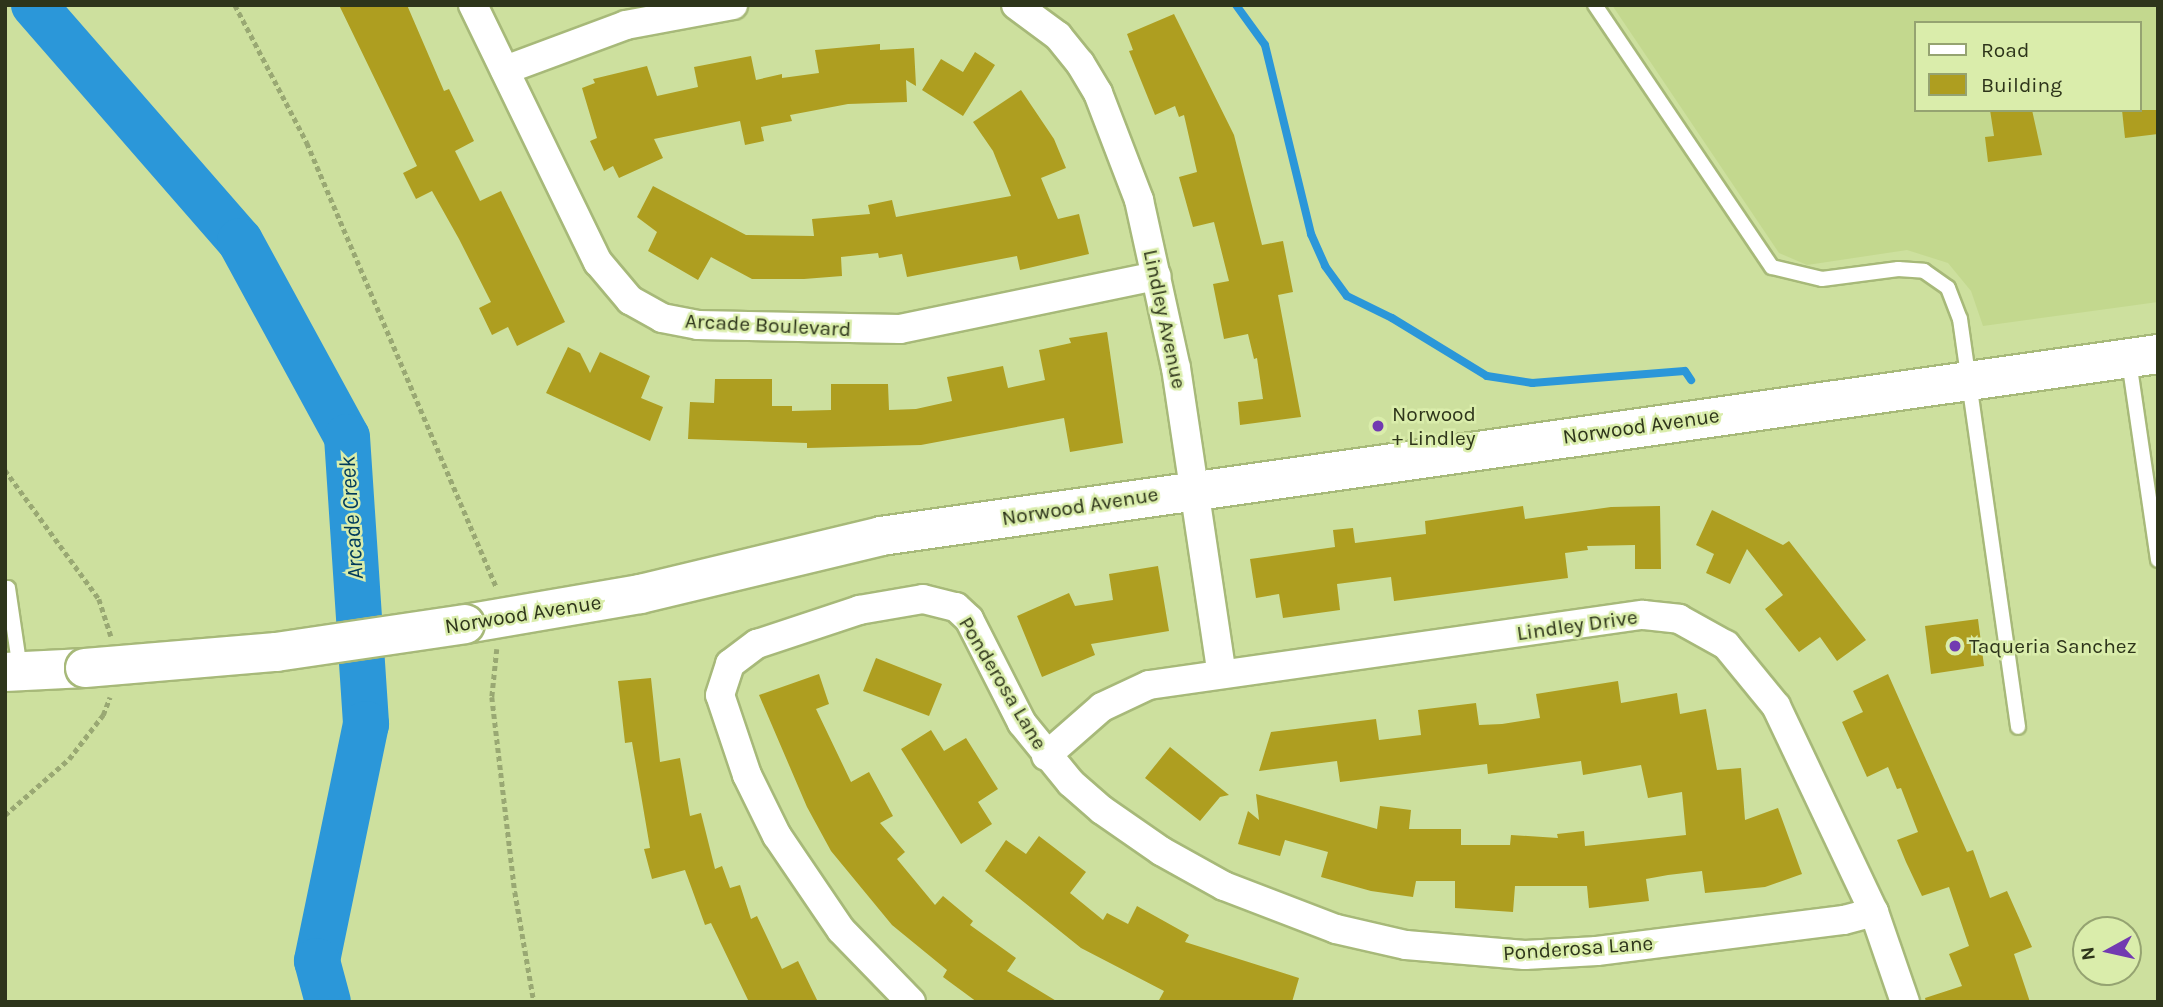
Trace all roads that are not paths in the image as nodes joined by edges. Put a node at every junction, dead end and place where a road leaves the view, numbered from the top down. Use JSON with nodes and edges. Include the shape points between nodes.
{"nodes":[{"id":1,"x":473,"y":5,"type":"edge"},
{"id":2,"x":733,"y":5,"type":"edge"},
{"id":3,"x":1016,"y":5,"type":"edge"},
{"id":4,"x":1595,"y":5,"type":"edge"},
{"id":5,"x":505,"y":70,"type":"junction"},
{"id":6,"x":1157,"y":276,"type":"junction"},
{"id":7,"x":2143,"y":356,"type":"edge"},
{"id":8,"x":1969,"y":380,"type":"junction"},
{"id":9,"x":1195,"y":489,"type":"junction"},
{"id":10,"x":2158,"y":560,"type":"edge"},
{"id":11,"x":8,"y":588,"type":"dead end"},
{"id":12,"x":13,"y":671,"type":"edge"},
{"id":13,"x":1222,"y":674,"type":"junction"},
{"id":14,"x":2018,"y":727,"type":"dead end"},
{"id":15,"x":1046,"y":756,"type":"junction"},
{"id":16,"x":1874,"y":912,"type":"junction"},
{"id":17,"x":911,"y":1002,"type":"edge"},
{"id":18,"x":1905,"y":1002,"type":"edge"}],
"edges":[{"from":1,"to":5,"type":"street","name":"Arcade Boulevard"},
{"from":2,"to":5,"type":"street","via":[[626,25]]},
{"from":3,"to":6,"type":"street","name":"Lindley Avenue","via":[[1058,36],[1098,93],[1139,200]]},
{"from":4,"to":8,"type":"lane","via":[[1772,267],[1822,279],[1898,269],[1924,271],[1948,288],[1960,319]]},
{"from":5,"to":6,"type":"street","name":"Arcade Boulevard","via":[[598,262],[630,300],[662,318],[698,325],[900,329]]},
{"from":6,"to":9,"type":"street","name":"Lindley Avenue"},
{"from":7,"to":8,"type":"main road","name":"Norwood Avenue"},
{"from":7,"to":10,"type":"lane"},
{"from":8,"to":9,"type":"main road","name":"Norwood Avenue"},
{"from":8,"to":14,"type":"lane"},
{"from":9,"to":12,"type":"main road","name":"Norwood Avenue","bridge":true,"via":[[881,536],[640,594],[483,622],[275,652]]},
{"from":9,"to":13,"type":"street","name":"Lindley Avenue"},
{"from":11,"to":12,"type":"lane"},
{"from":13,"to":15,"type":"street","name":"Lindley Drive","via":[[1149,685],[1117,698]]},
{"from":13,"to":16,"type":"street","name":"Lindley Drive","via":[[1643,615],[1687,622],[1726,645],[1776,706]]},
{"from":15,"to":16,"type":"street","name":"Ponderosa Lane","via":[[1102,810],[1161,851],[1224,886],[1336,929],[1406,945],[1513,955],[1597,951],[1844,920]]},
{"from":15,"to":17,"type":"street","name":"Ponderosa Lane","via":[[1001,689],[970,620],[940,600],[859,610],[757,644],[730,664],[720,695],[747,775],[777,836],[841,930]]},
{"from":16,"to":18,"type":"street","name":"Lindley Drive"}]}
